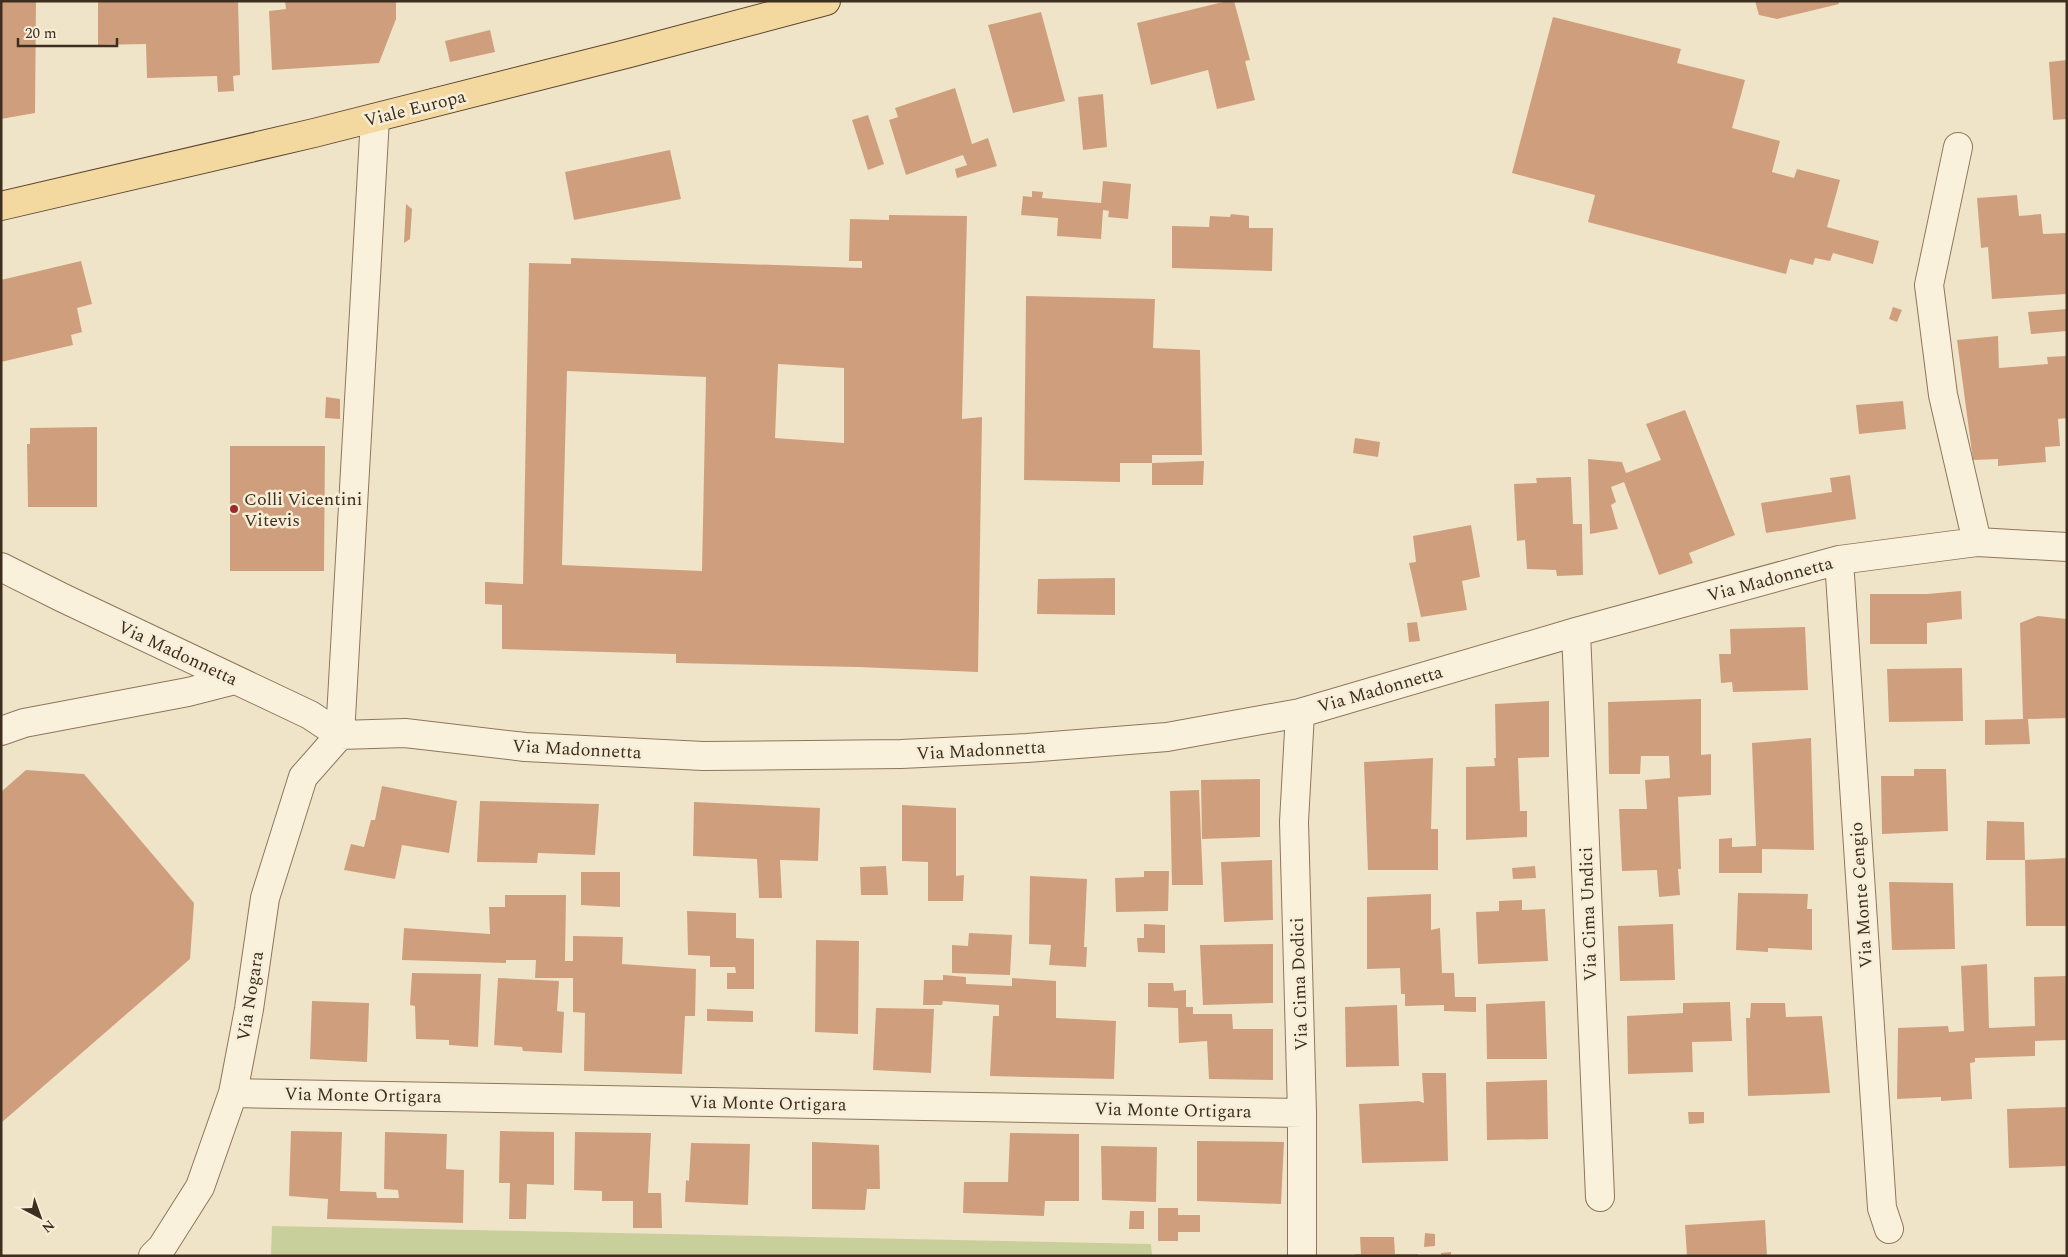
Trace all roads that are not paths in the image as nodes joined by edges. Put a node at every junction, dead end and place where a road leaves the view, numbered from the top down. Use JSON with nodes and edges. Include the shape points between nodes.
{"nodes":[{"id":1,"x":826,"y":1,"type":"edge"},
{"id":2,"x":374,"y":118,"type":"junction"},
{"id":3,"x":1958,"y":148,"type":"dead end"},
{"id":4,"x":1,"y":206,"type":"edge"},
{"id":5,"x":1978,"y":542,"type":"junction"},
{"id":6,"x":2067,"y":547,"type":"edge"},
{"id":7,"x":1839,"y":560,"type":"junction"},
{"id":8,"x":1,"y":567,"type":"edge"},
{"id":9,"x":1576,"y":632,"type":"junction"},
{"id":10,"x":235,"y":680,"type":"junction"},
{"id":11,"x":1300,"y":713,"type":"junction"},
{"id":12,"x":9,"y":726,"type":"edge"},
{"id":13,"x":340,"y":735,"type":"junction"},
{"id":14,"x":233,"y":1093,"type":"junction"},
{"id":15,"x":1302,"y":1113,"type":"junction"},
{"id":16,"x":1600,"y":1197,"type":"dead end"},
{"id":17,"x":1889,"y":1229,"type":"dead end"},
{"id":18,"x":153,"y":1256,"type":"edge"},
{"id":19,"x":1302,"y":1256,"type":"edge"}],
"edges":[{"from":1,"to":2,"type":"main road","name":"Viale Europa"},
{"from":2,"to":4,"type":"main road","name":"Viale Europa"},
{"from":2,"to":13,"type":"street"},
{"from":3,"to":5,"type":"street","via":[[1929,285],[1943,395]]},
{"from":5,"to":6,"type":"street","name":"Via Madonnetta"},
{"from":5,"to":7,"type":"street","name":"Via Madonnetta"},
{"from":7,"to":9,"type":"street","name":"Via Madonnetta"},
{"from":7,"to":17,"type":"street","name":"Via Monte Cengio","via":[[1882,1208]]},
{"from":8,"to":10,"type":"street","name":"Via Madonnetta"},
{"from":9,"to":11,"type":"street","name":"Via Madonnetta"},
{"from":9,"to":16,"type":"street","name":"Via Cima Undici"},
{"from":10,"to":12,"type":"street"},
{"from":10,"to":13,"type":"street","name":"Via Madonnetta","via":[[310,715]]},
{"from":11,"to":13,"type":"street","name":"Via Madonnetta","via":[[1168,737],[901,754],[703,756],[525,748],[405,733]]},
{"from":11,"to":15,"type":"street","name":"Via Cima Dodici","via":[[1294,822]]},
{"from":13,"to":14,"type":"street","name":"Via Nogara","via":[[303,777],[265,898]]},
{"from":14,"to":15,"type":"street","name":"Via Monte Ortigara"},
{"from":14,"to":18,"type":"street","name":"Via Nogara","via":[[200,1187]]},
{"from":15,"to":19,"type":"street","name":"Via Cima Dodici"}]}
